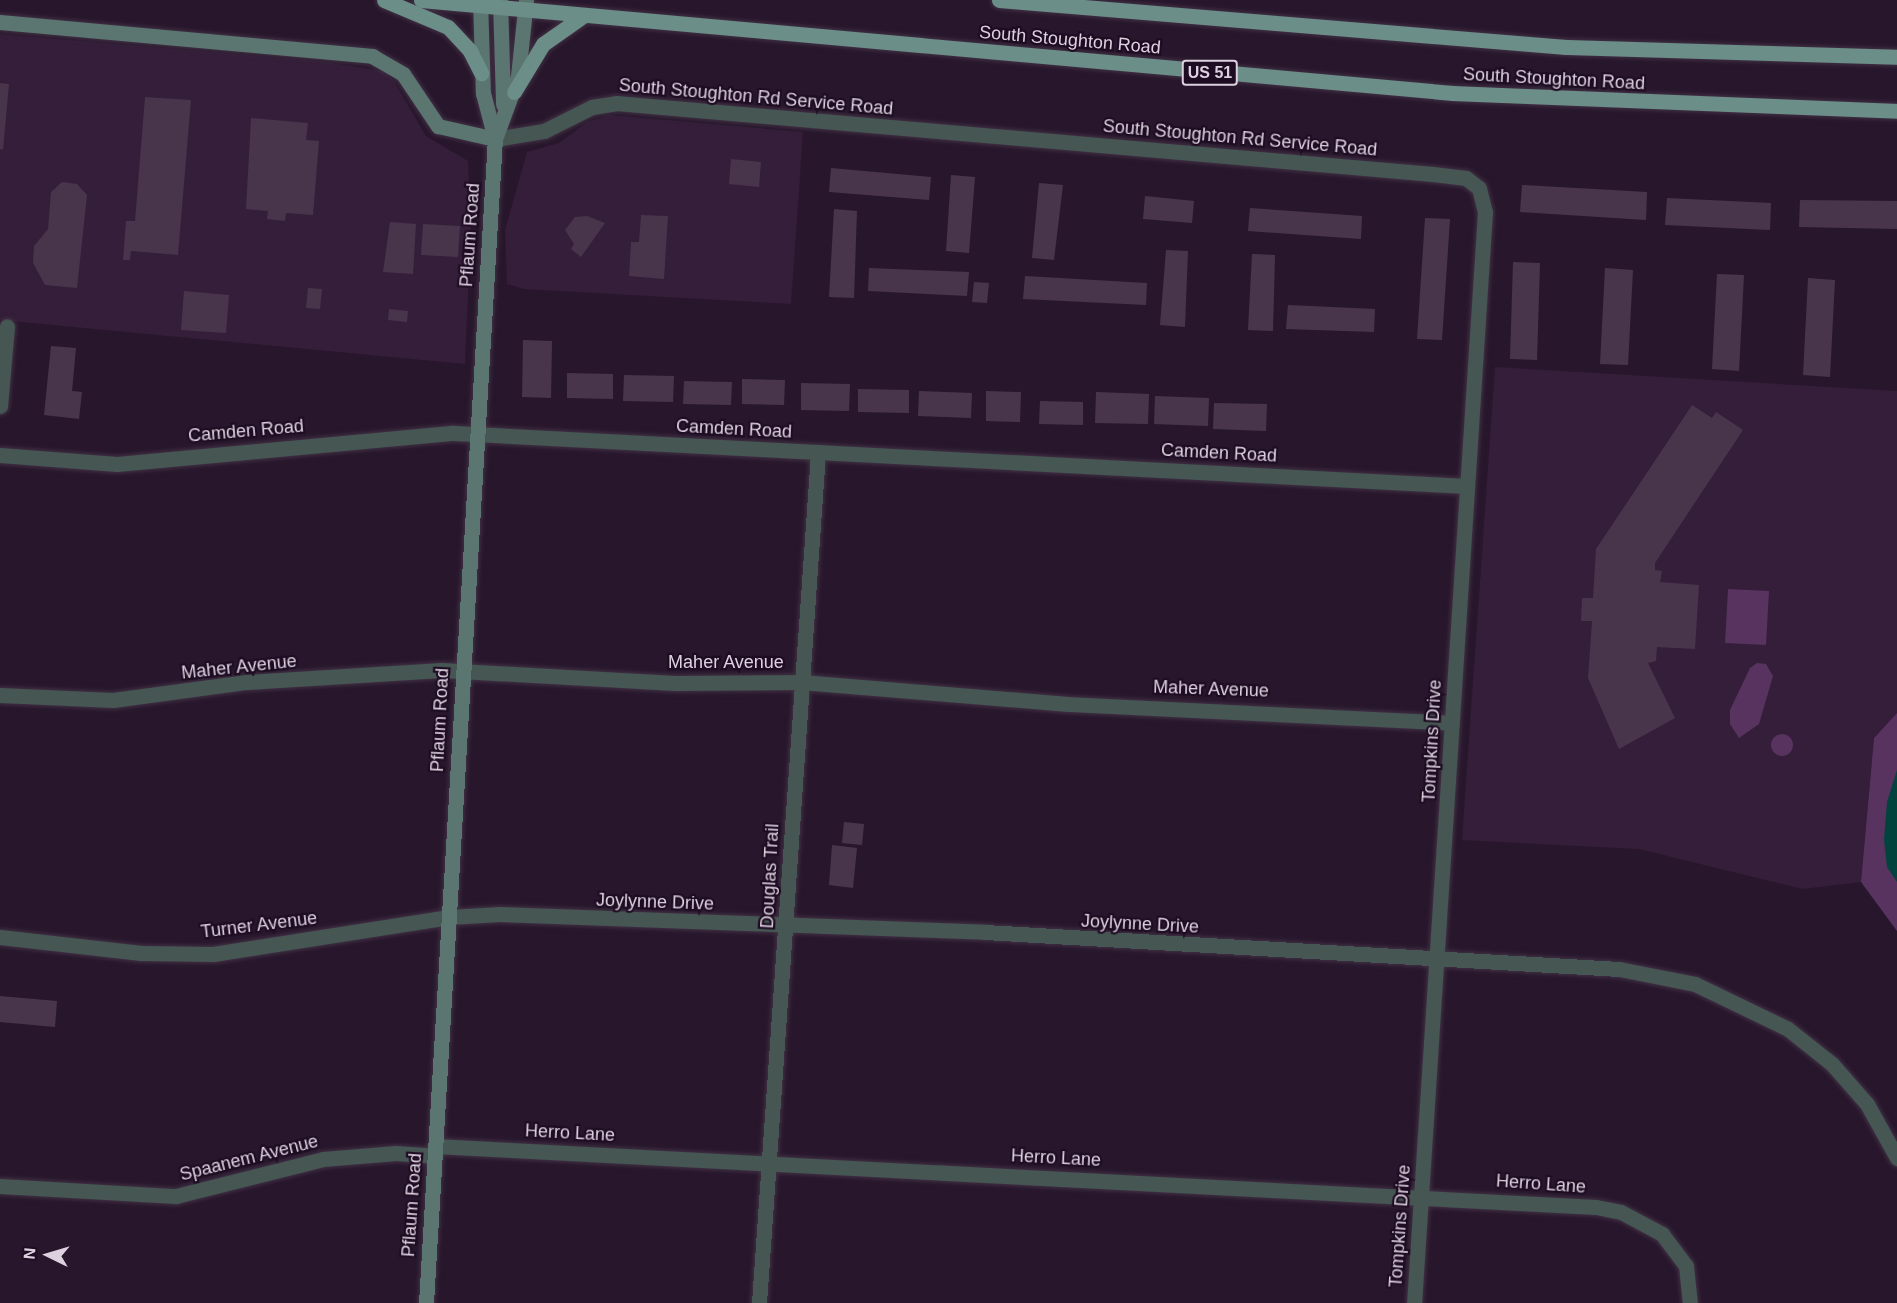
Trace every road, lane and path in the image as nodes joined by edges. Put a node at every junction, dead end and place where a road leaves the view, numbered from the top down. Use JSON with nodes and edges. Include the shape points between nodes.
{"nodes":[{"id":1,"x":384,"y":0,"type":"edge"},
{"id":2,"x":421,"y":0,"type":"edge"},
{"id":3,"x":999,"y":0,"type":"edge"},
{"id":4,"x":490,"y":3,"type":"edge"},
{"id":5,"x":524,"y":3,"type":"edge"},
{"id":6,"x":582,"y":16,"type":"junction"},
{"id":7,"x":0,"y":22,"type":"edge"},
{"id":8,"x":1897,"y":57,"type":"edge"},
{"id":9,"x":481,"y":73,"type":"junction"},
{"id":10,"x":514,"y":92,"type":"junction"},
{"id":11,"x":1897,"y":111,"type":"edge"},
{"id":12,"x":495,"y":139,"type":"junction"},
{"id":13,"x":1476,"y":184,"type":"joint"},
{"id":14,"x":7,"y":326,"type":"dead end"},
{"id":15,"x":0,"y":406,"type":"edge"},
{"id":16,"x":477,"y":433,"type":"junction"},
{"id":17,"x":818,"y":452,"type":"junction"},
{"id":18,"x":0,"y":455,"type":"edge"},
{"id":19,"x":1467,"y":486,"type":"junction"},
{"id":20,"x":462,"y":671,"type":"junction"},
{"id":21,"x":801,"y":682,"type":"junction"},
{"id":22,"x":0,"y":695,"type":"edge"},
{"id":23,"x":1452,"y":723,"type":"junction"},
{"id":24,"x":449,"y":917,"type":"junction"},
{"id":25,"x":787,"y":926,"type":"junction"},
{"id":26,"x":0,"y":937,"type":"edge"},
{"id":27,"x":1439,"y":958,"type":"junction"},
{"id":28,"x":435,"y":1151,"type":"junction"},
{"id":29,"x":1897,"y":1158,"type":"edge"},
{"id":30,"x":771,"y":1162,"type":"junction"},
{"id":31,"x":0,"y":1186,"type":"edge"},
{"id":32,"x":1422,"y":1195,"type":"junction"},
{"id":33,"x":426,"y":1303,"type":"edge"},
{"id":34,"x":759,"y":1303,"type":"edge"},
{"id":35,"x":1414,"y":1303,"type":"edge"},
{"id":36,"x":1689,"y":1303,"type":"edge"}],
"edges":[{"from":1,"to":9,"type":"main road","via":[[448,27],[470,51]]},
{"from":2,"to":4,"type":"main road","name":"South Stoughton Road","number":"US 51"},
{"from":3,"to":8,"type":"main road","name":"South Stoughton Road","via":[[1566,47]]},
{"from":4,"to":5,"type":"main road","name":"South Stoughton Road","number":"US 51"},
{"from":4,"to":9,"type":"street","name":"Pflaum Road"},
{"from":4,"to":12,"type":"street","via":[[506,92]]},
{"from":5,"to":6,"type":"main road","name":"South Stoughton Road","number":"US 51"},
{"from":5,"to":10,"type":"street","name":"Pflaum Road"},
{"from":6,"to":10,"type":"main road","via":[[543,44]]},
{"from":6,"to":11,"type":"main road","name":"South Stoughton Road","number":"US 51","via":[[1453,93]]},
{"from":7,"to":12,"type":"street","name":"South Stoughton Rd Service Road","via":[[372,56],[404,74],[438,126]]},
{"from":9,"to":12,"type":"street","name":"Pflaum Road"},
{"from":10,"to":12,"type":"street","name":"Pflaum Road"},
{"from":12,"to":13,"type":"street","name":"South Stoughton Rd Service Road","via":[[544,131],[592,107],[616,103],[1434,174]]},
{"from":12,"to":16,"type":"street","name":"Pflaum Road"},
{"from":13,"to":19,"type":"street","name":"Tompkins Drive","via":[[1485,212]]},
{"from":14,"to":15,"type":"street"},
{"from":16,"to":17,"type":"street","name":"Camden Road"},
{"from":16,"to":18,"type":"street","name":"Camden Road","via":[[408,434],[117,464]]},
{"from":16,"to":20,"type":"street","name":"Pflaum Road"},
{"from":17,"to":19,"type":"street","name":"Camden Road"},
{"from":17,"to":21,"type":"street","name":"Douglas Trail"},
{"from":19,"to":23,"type":"street","name":"Tompkins Drive"},
{"from":20,"to":21,"type":"street","name":"Maher Avenue","via":[[675,682]]},
{"from":20,"to":22,"type":"street","name":"Maher Avenue","via":[[247,682],[113,700]]},
{"from":20,"to":24,"type":"street","name":"Pflaum Road"},
{"from":21,"to":23,"type":"street","name":"Maher Avenue","via":[[1068,704]]},
{"from":21,"to":25,"type":"street","name":"Douglas Trail"},
{"from":23,"to":27,"type":"street","name":"Tompkins Drive"},
{"from":24,"to":25,"type":"street","name":"Joylynne Drive","via":[[501,914]]},
{"from":24,"to":26,"type":"street","name":"Turner Avenue","via":[[213,954],[141,952]]},
{"from":24,"to":28,"type":"street","name":"Pflaum Road"},
{"from":25,"to":27,"type":"street","name":"Joylynne Drive"},
{"from":25,"to":30,"type":"street","name":"Douglas Trail"},
{"from":27,"to":29,"type":"street","name":"Joylynne Drive","via":[[1619,969],[1675,978],[1743,1004],[1812,1046],[1867,1104]]},
{"from":27,"to":32,"type":"street","name":"Tompkins Drive"},
{"from":28,"to":30,"type":"street","name":"Herro Lane"},
{"from":28,"to":31,"type":"street","name":"Spaanem Avenue","via":[[323,1160],[176,1196]]},
{"from":28,"to":33,"type":"street","name":"Pflaum Road"},
{"from":30,"to":32,"type":"street","name":"Herro Lane"},
{"from":30,"to":34,"type":"street","name":"Douglas Trail"},
{"from":32,"to":35,"type":"street","name":"Tompkins Drive"},
{"from":32,"to":36,"type":"street","name":"Herro Lane","via":[[1596,1207],[1631,1216],[1666,1238],[1686,1266]]}]}
